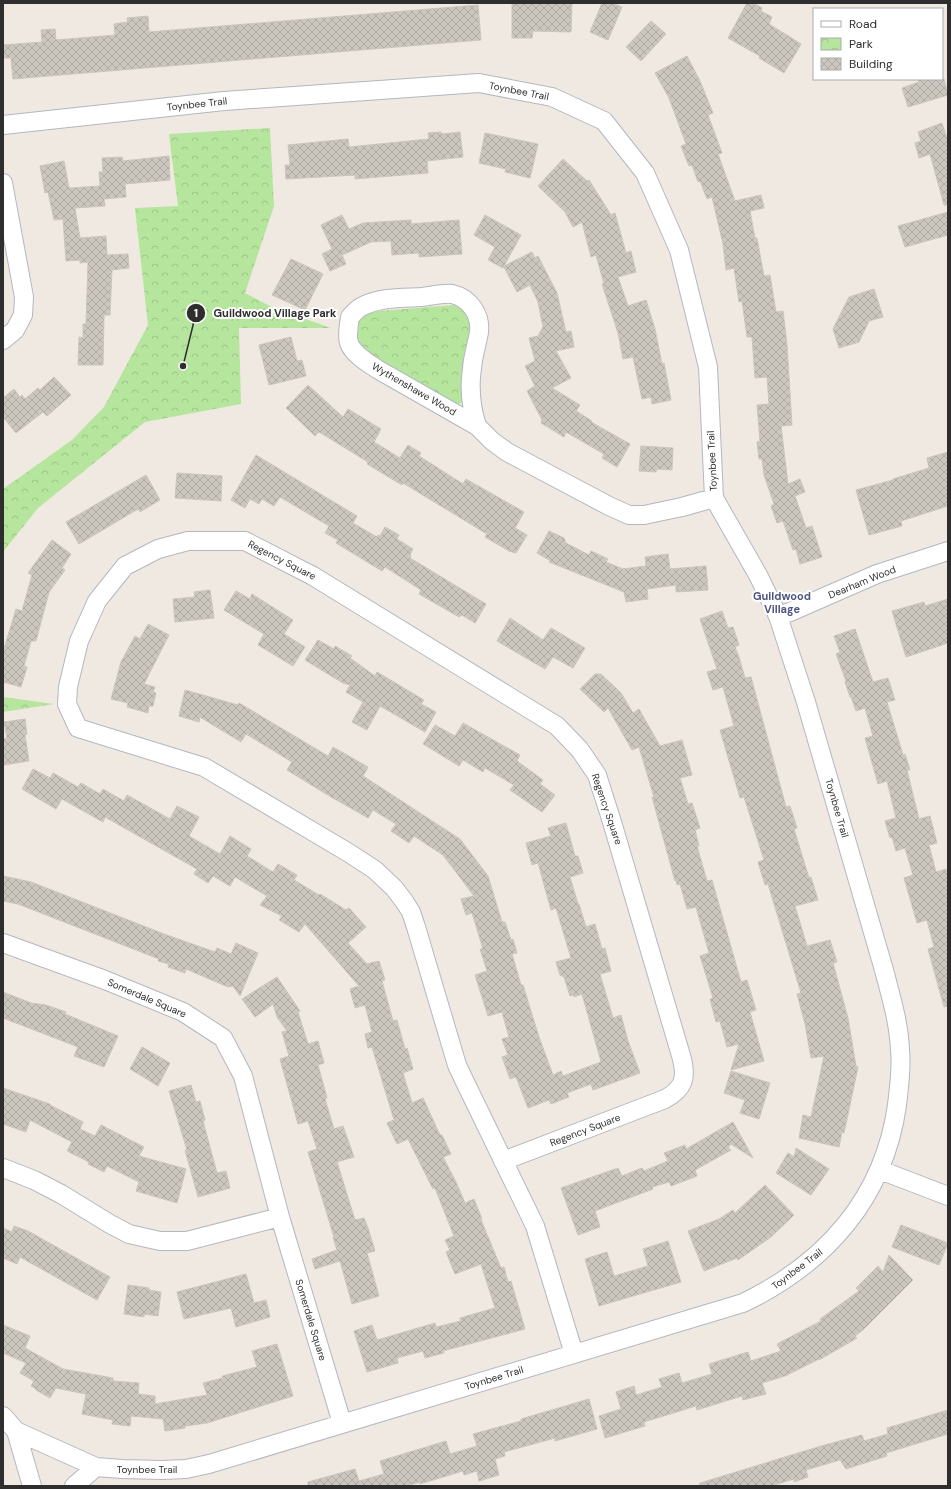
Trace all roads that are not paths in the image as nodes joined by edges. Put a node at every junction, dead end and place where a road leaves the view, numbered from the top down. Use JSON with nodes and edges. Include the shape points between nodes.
{"nodes":[{"id":1,"x":3,"y":125,"type":"edge"},
{"id":2,"x":3,"y":182,"type":"edge"},
{"id":3,"x":3,"y":340,"type":"edge"},
{"id":4,"x":477,"y":426,"type":"junction"},
{"id":5,"x":714,"y":498,"type":"junction"},
{"id":6,"x":948,"y":551,"type":"edge"},
{"id":7,"x":778,"y":616,"type":"junction"},
{"id":8,"x":3,"y":943,"type":"edge"},
{"id":9,"x":503,"y":1161,"type":"junction"},
{"id":10,"x":3,"y":1168,"type":"edge"},
{"id":11,"x":880,"y":1170,"type":"junction"},
{"id":12,"x":948,"y":1196,"type":"edge"},
{"id":13,"x":280,"y":1217,"type":"junction"},
{"id":14,"x":574,"y":1354,"type":"junction"},
{"id":15,"x":3,"y":1416,"type":"edge"},
{"id":16,"x":342,"y":1423,"type":"junction"},
{"id":17,"x":16,"y":1431,"type":"junction"},
{"id":18,"x":96,"y":1467,"type":"junction"},
{"id":19,"x":32,"y":1486,"type":"edge"},
{"id":20,"x":74,"y":1486,"type":"edge"}],
"edges":[{"from":1,"to":5,"type":"street","name":"Toynbee Trail","via":[[224,101],[479,83],[552,97],[604,121],[645,173],[679,250],[708,367]]},
{"from":2,"to":3,"type":"street","via":[[24,297],[23,315],[15,330]]},
{"from":4,"to":4,"type":"street","name":"Wythenshawe Wood","via":[[470,396],[479,319],[466,299],[451,294],[372,302],[350,317],[349,343],[356,352],[377,369]]},
{"from":4,"to":5,"type":"street","name":"Wythenshawe Wood","via":[[507,452],[629,514],[644,515]]},
{"from":5,"to":7,"type":"street","name":"Toynbee Trail"},
{"from":6,"to":7,"type":"street","name":"Dearham Wood","via":[[877,574]]},
{"from":7,"to":11,"type":"street","name":"Toynbee Trail","via":[[832,789],[895,1012],[900,1051],[899,1088],[894,1127]]},
{"from":8,"to":13,"type":"street","name":"Somerdale Square","via":[[183,1012],[223,1038],[243,1076]]},
{"from":9,"to":9,"type":"street","name":"Regency Square","via":[[457,1065],[411,912],[386,879],[349,853],[204,767],[78,728],[67,704],[68,687],[79,641],[97,601],[125,566],[158,549],[188,541],[245,541],[313,576],[557,726],[580,750],[597,775],[682,1059],[684,1079],[674,1094],[665,1099]]},
{"from":9,"to":14,"type":"street","name":"Regency Square","via":[[535,1226]]},
{"from":10,"to":13,"type":"street","via":[[34,1180],[129,1234],[160,1241],[193,1240]]},
{"from":11,"to":12,"type":"street"},
{"from":11,"to":14,"type":"street","name":"Toynbee Trail","via":[[861,1204],[838,1236],[811,1260],[767,1292],[705,1316]]},
{"from":13,"to":16,"type":"street","name":"Somerdale Square"},
{"from":14,"to":16,"type":"street","name":"Toynbee Trail"},
{"from":15,"to":17,"type":"street","name":"Toynbee Trail"},
{"from":16,"to":18,"type":"street","name":"Toynbee Trail","via":[[209,1464],[162,1470]]},
{"from":17,"to":18,"type":"street","name":"Toynbee Trail"},
{"from":17,"to":19,"type":"street"},
{"from":18,"to":20,"type":"street"}]}
